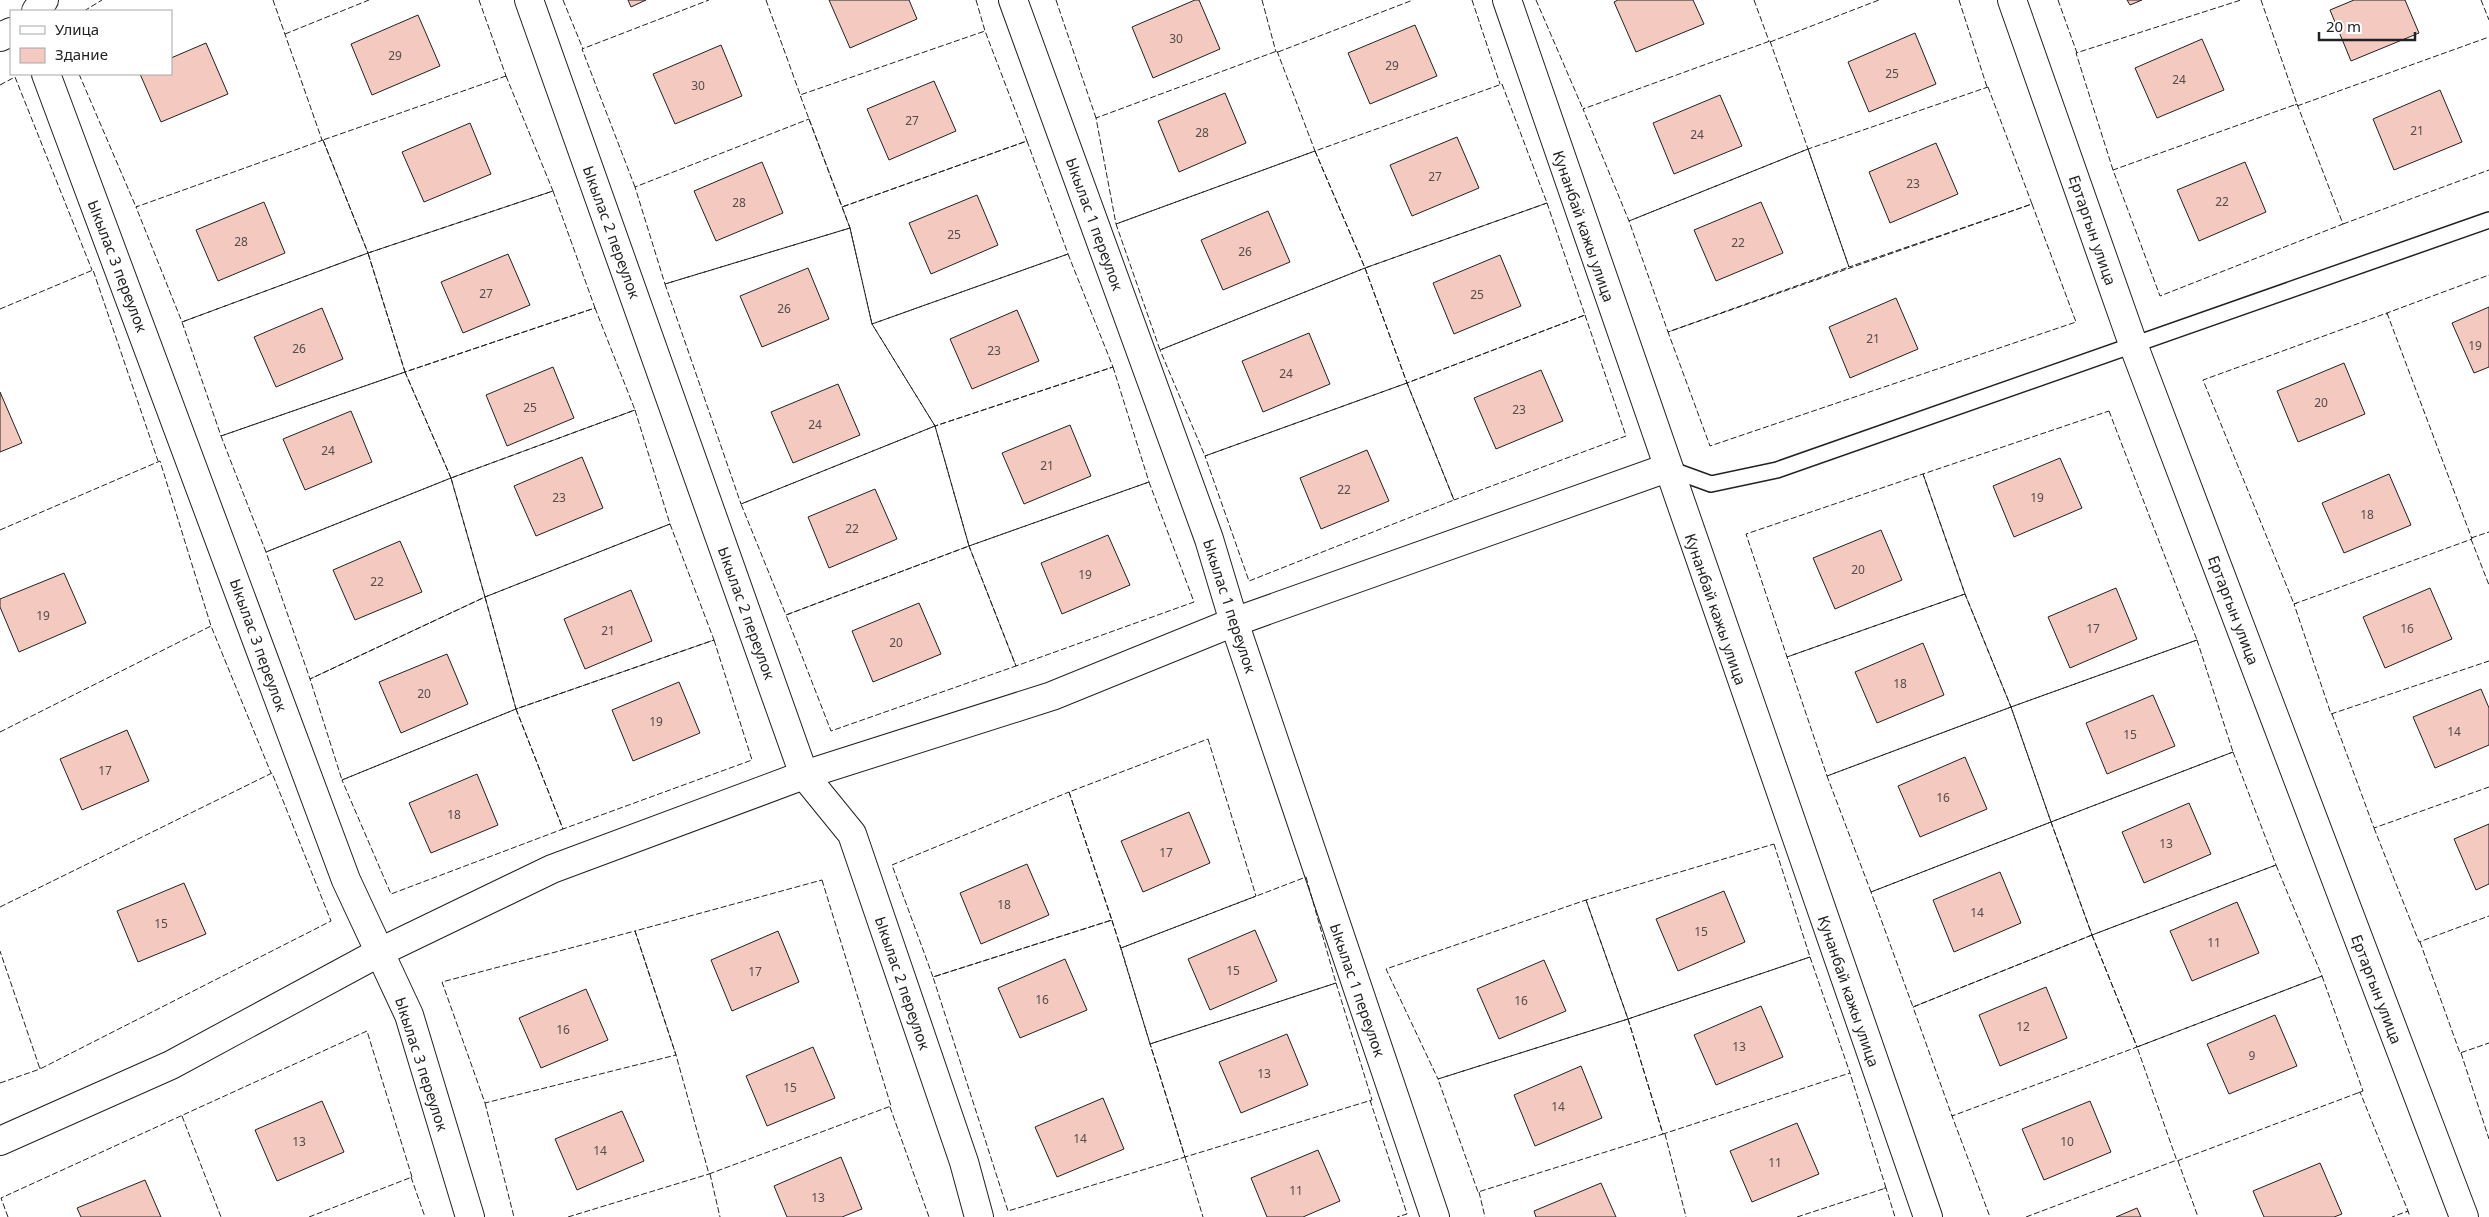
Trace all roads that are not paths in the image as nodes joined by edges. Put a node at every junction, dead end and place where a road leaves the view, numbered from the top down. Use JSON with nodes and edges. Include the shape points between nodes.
{"nodes":[{"id":1,"x":529,"y":0,"type":"edge"},
{"id":2,"x":1013,"y":0,"type":"edge"},
{"id":3,"x":1507,"y":0,"type":"edge"},
{"id":4,"x":2012,"y":0,"type":"edge"},
{"id":5,"x":46,"y":75,"type":"edge"},
{"id":6,"x":2489,"y":220,"type":"edge"},
{"id":7,"x":2133,"y":344,"type":"junction"},
{"id":8,"x":1667,"y":468,"type":"junction"},
{"id":9,"x":1234,"y":622,"type":"junction"},
{"id":10,"x":804,"y":775,"type":"junction"},
{"id":11,"x":380,"y":952,"type":"junction"},
{"id":12,"x":0,"y":1140,"type":"edge"},
{"id":13,"x":470,"y":1217,"type":"edge"},
{"id":14,"x":979,"y":1217,"type":"edge"},
{"id":15,"x":1435,"y":1217,"type":"edge"},
{"id":16,"x":1928,"y":1217,"type":"edge"},
{"id":17,"x":2464,"y":1217,"type":"edge"}],
"edges":[{"from":1,"to":10,"type":"street","name":"Ыкылас 2 переулок"},
{"from":2,"to":9,"type":"street","name":"Ыкылас 1 переулок","via":[[1202,521]]},
{"from":3,"to":8,"type":"street","name":"Кунанбай кажы улица"},
{"from":4,"to":7,"type":"street","name":"Ертаргын улица"},
{"from":5,"to":11,"type":"street","name":"Ыкылас 3 переулок","via":[[346,880]]},
{"from":6,"to":7,"type":"lane"},
{"from":7,"to":8,"type":"lane","via":[[1777,470],[1711,484]]},
{"from":7,"to":17,"type":"street","name":"Ертаргын улица"},
{"from":8,"to":9,"type":"street"},
{"from":8,"to":16,"type":"street","name":"Кунанбай кажы улица"},
{"from":9,"to":10,"type":"street","via":[[1052,696]]},
{"from":9,"to":15,"type":"street","name":"Ыкылас 1 переулок"},
{"from":10,"to":11,"type":"street","via":[[552,869]]},
{"from":10,"to":14,"type":"street","name":"Ыкылас 2 переулок","via":[[852,834],[964,1162]]},
{"from":11,"to":12,"type":"street","via":[[171,1065]]},
{"from":11,"to":13,"type":"street","name":"Ыкылас 3 переулок","via":[[409,1014]]}]}
